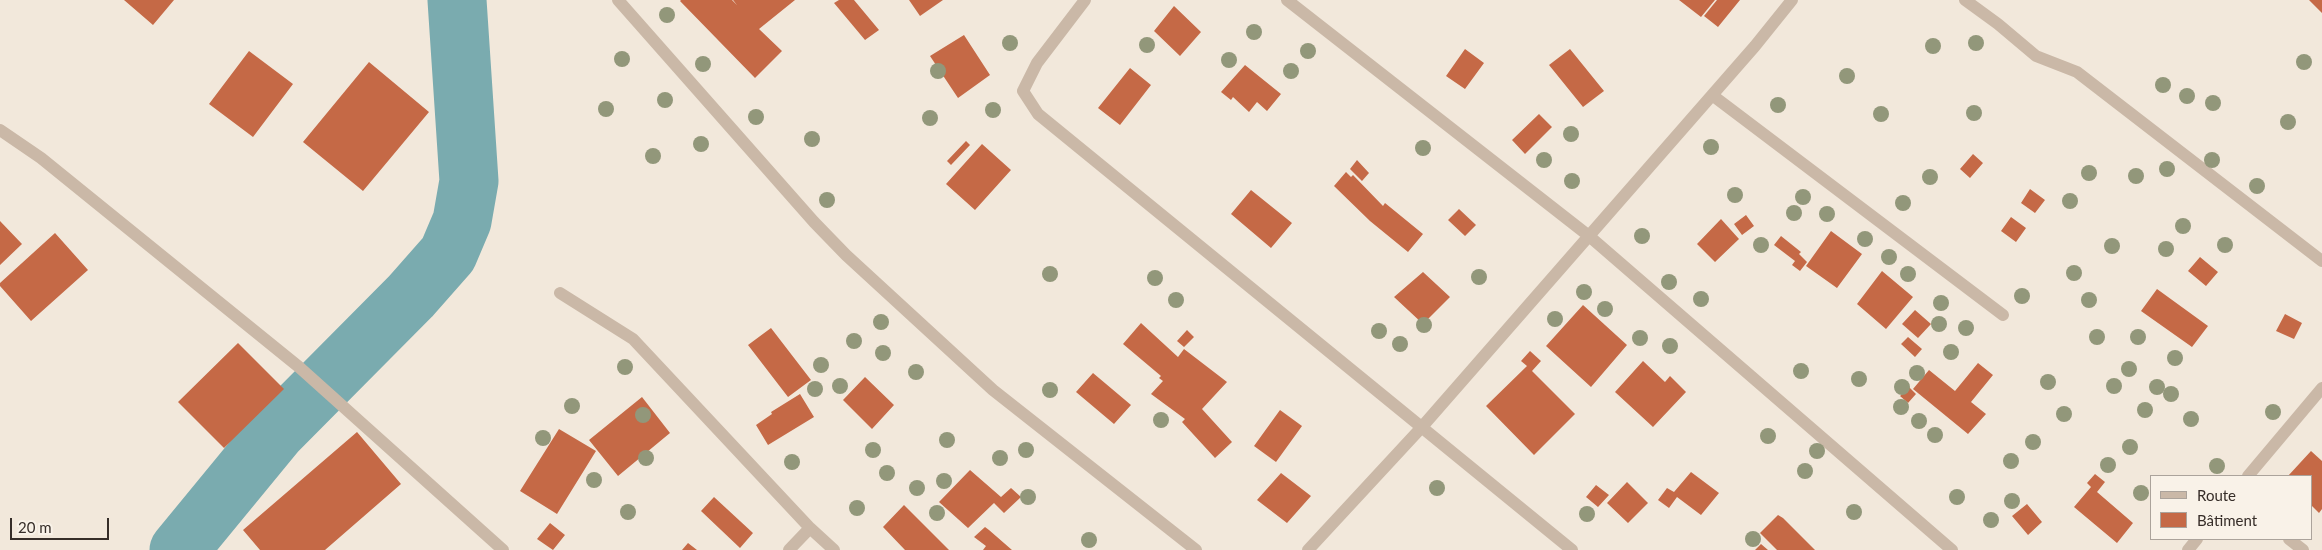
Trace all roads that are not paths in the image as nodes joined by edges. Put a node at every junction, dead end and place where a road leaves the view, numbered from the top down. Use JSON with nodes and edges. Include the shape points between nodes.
{"nodes":[{"id":1,"x":618,"y":0,"type":"edge"},
{"id":2,"x":1085,"y":0,"type":"edge"},
{"id":3,"x":1287,"y":0,"type":"edge"},
{"id":4,"x":1792,"y":0,"type":"edge"},
{"id":5,"x":1965,"y":0,"type":"edge"},
{"id":6,"x":1712,"y":95,"type":"junction"},
{"id":7,"x":0,"y":130,"type":"edge"},
{"id":8,"x":1589,"y":236,"type":"junction"},
{"id":9,"x":2322,"y":260,"type":"edge"},
{"id":10,"x":560,"y":293,"type":"dead end"},
{"id":11,"x":2003,"y":315,"type":"dead end"},
{"id":12,"x":2322,"y":388,"type":"edge"},
{"id":13,"x":1421,"y":428,"type":"junction"},
{"id":14,"x":2249,"y":475,"type":"edge"},
{"id":15,"x":810,"y":528,"type":"junction"},
{"id":16,"x":2196,"y":540,"type":"edge"},
{"id":17,"x":2290,"y":540,"type":"edge"},
{"id":18,"x":503,"y":550,"type":"edge"},
{"id":19,"x":789,"y":550,"type":"edge"},
{"id":20,"x":834,"y":550,"type":"edge"},
{"id":21,"x":1196,"y":550,"type":"edge"},
{"id":22,"x":1308,"y":550,"type":"edge"},
{"id":23,"x":1572,"y":550,"type":"edge"},
{"id":24,"x":1952,"y":550,"type":"edge"},
{"id":25,"x":2188,"y":550,"type":"edge"},
{"id":26,"x":2303,"y":550,"type":"edge"}],
"edges":[{"from":1,"to":21,"type":"street","via":[[846,255],[992,390]]},
{"from":2,"to":13,"type":"street","via":[[1037,62],[1023,91],[1038,114]]},
{"from":3,"to":8,"type":"street"},
{"from":4,"to":6,"type":"street"},
{"from":5,"to":9,"type":"street","via":[[2036,56],[2077,72]]},
{"from":6,"to":8,"type":"street"},
{"from":6,"to":11,"type":"street"},
{"from":7,"to":18,"type":"street","via":[[41,158],[299,367]]},
{"from":8,"to":13,"type":"street"},
{"from":8,"to":24,"type":"street"},
{"from":10,"to":15,"type":"street","via":[[633,339]]},
{"from":12,"to":14,"type":"street"},
{"from":13,"to":22,"type":"street"},
{"from":13,"to":23,"type":"street"},
{"from":15,"to":19,"type":"street"},
{"from":15,"to":20,"type":"street"},
{"from":16,"to":25,"type":"street"},
{"from":17,"to":26,"type":"street"}]}
